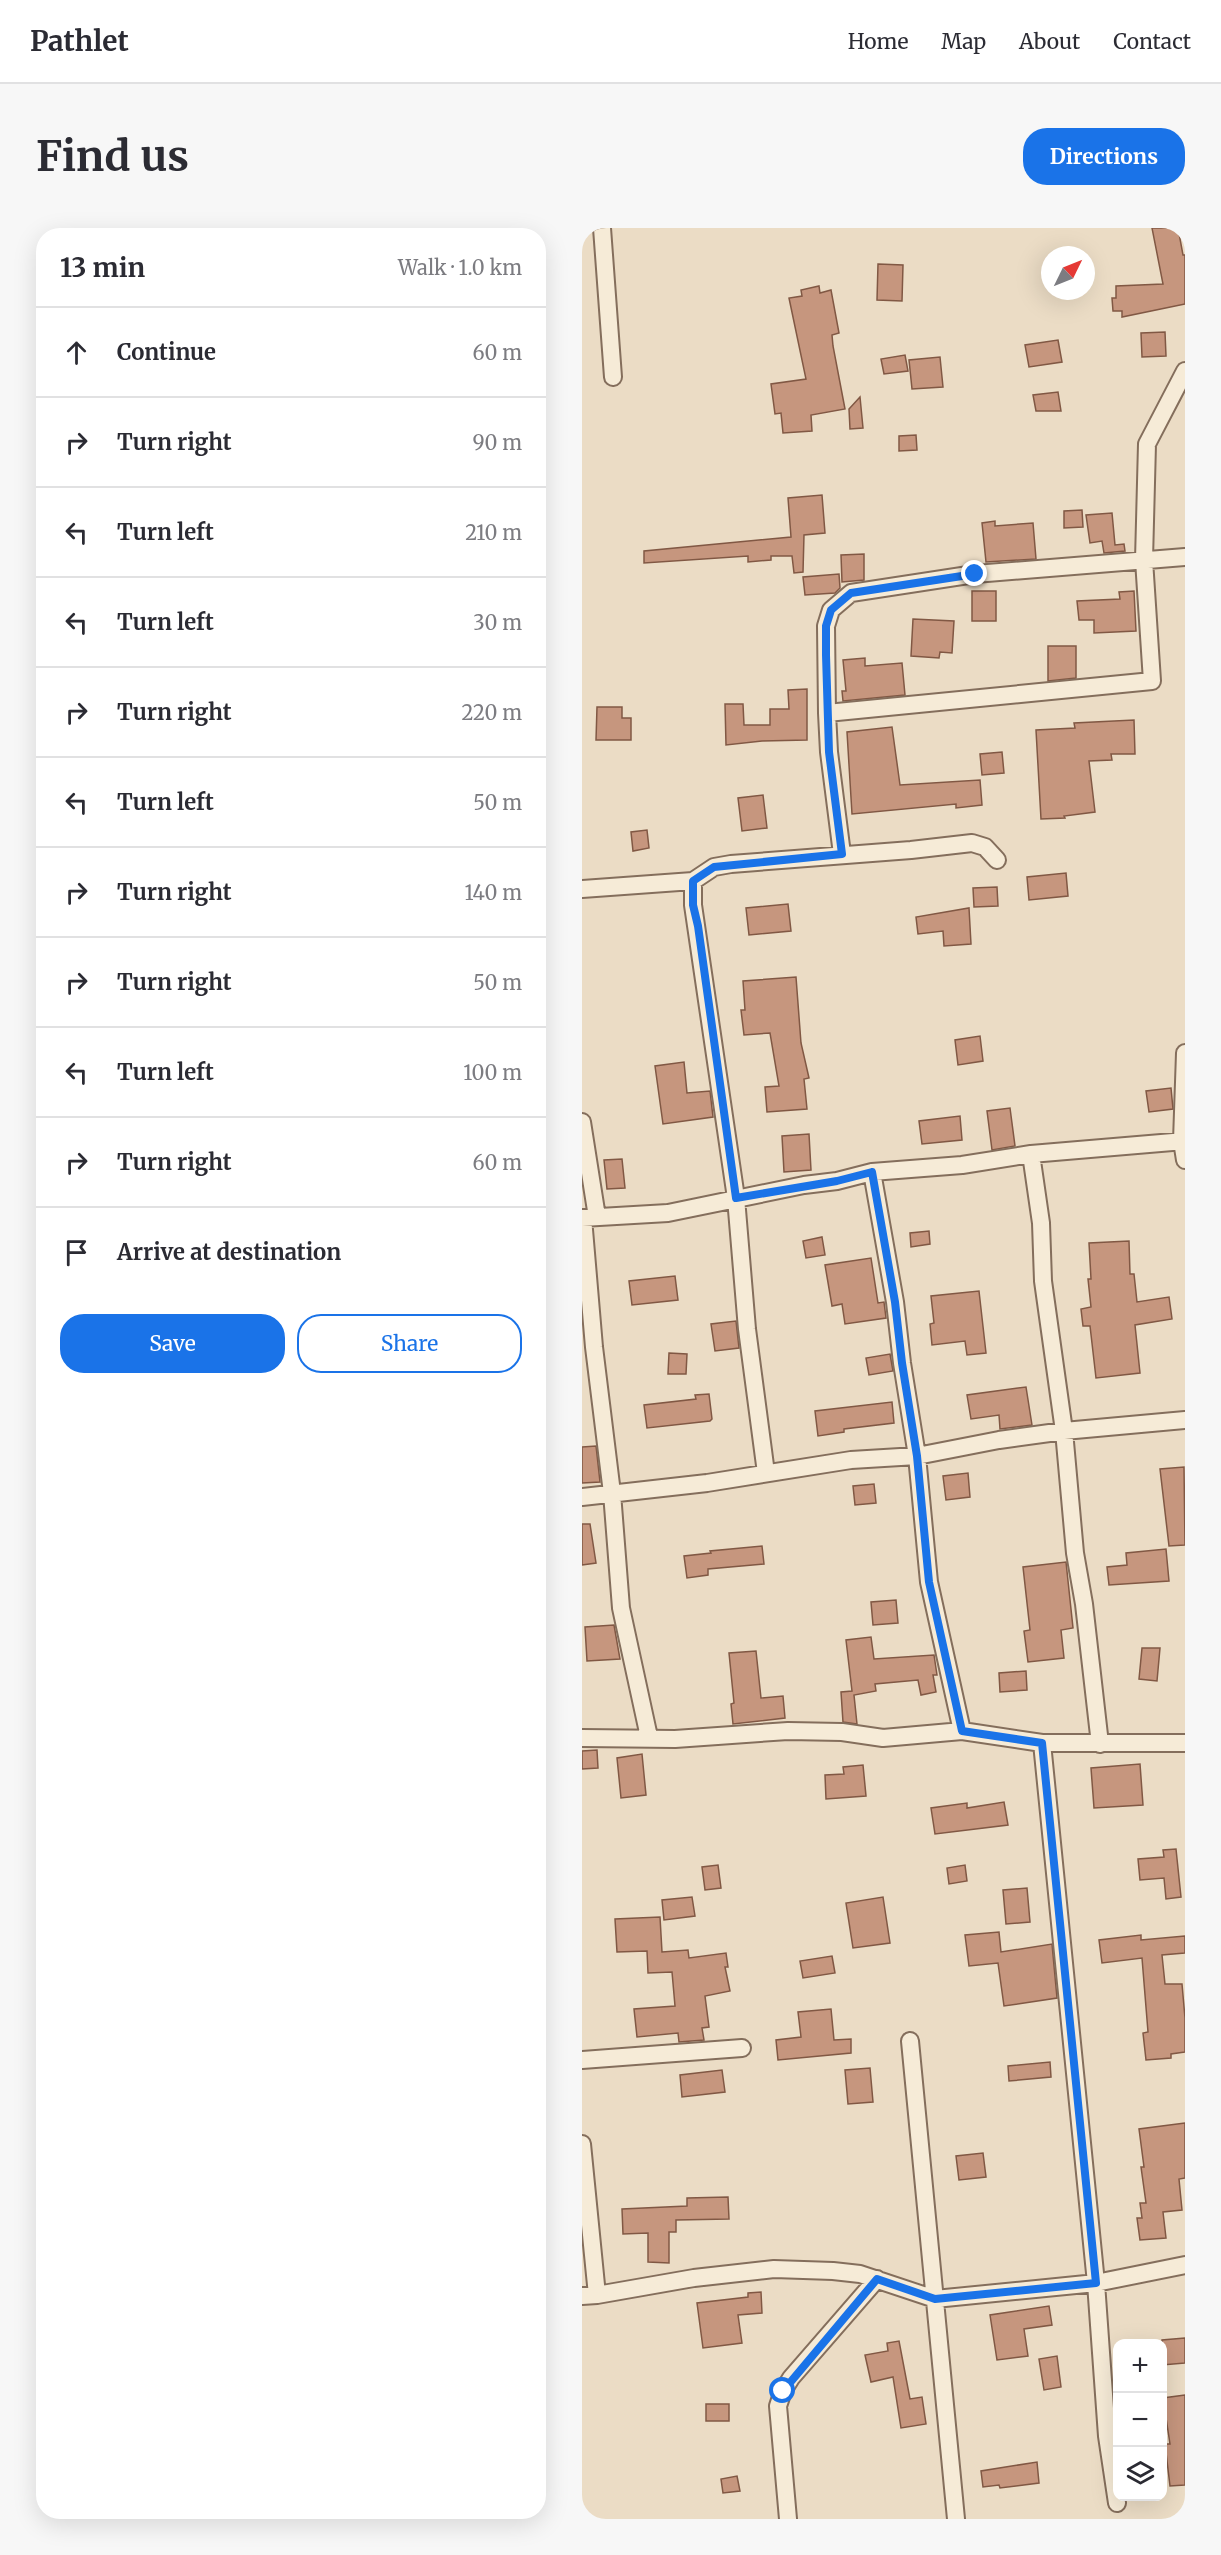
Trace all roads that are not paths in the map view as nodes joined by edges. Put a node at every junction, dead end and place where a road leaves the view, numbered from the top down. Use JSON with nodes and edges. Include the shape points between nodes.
{"nodes":[{"id":1,"x":602,"y":228,"type":"edge"},
{"id":2,"x":1185,"y":371,"type":"edge"},
{"id":3,"x":613,"y":377,"type":"dead end"},
{"id":4,"x":1185,"y":556,"type":"edge"},
{"id":5,"x":1144,"y":560,"type":"junction"},
{"id":6,"x":827,"y":712,"type":"junction"},
{"id":7,"x":842,"y":854,"type":"junction"},
{"id":8,"x":997,"y":860,"type":"dead end"},
{"id":9,"x":693,"y":881,"type":"junction"},
{"id":10,"x":582,"y":889,"type":"edge"},
{"id":11,"x":1185,"y":1053,"type":"edge"},
{"id":12,"x":582,"y":1122,"type":"edge"},
{"id":13,"x":1184,"y":1141,"type":"edge"},
{"id":14,"x":1031,"y":1154,"type":"junction"},
{"id":15,"x":1185,"y":1160,"type":"edge"},
{"id":16,"x":872,"y":1172,"type":"junction"},
{"id":17,"x":736,"y":1198,"type":"junction"},
{"id":18,"x":587,"y":1218,"type":"edge"},
{"id":19,"x":1185,"y":1420,"type":"edge"},
{"id":20,"x":1064,"y":1431,"type":"junction"},
{"id":21,"x":917,"y":1456,"type":"junction"},
{"id":22,"x":766,"y":1473,"type":"junction"},
{"id":23,"x":612,"y":1493,"type":"junction"},
{"id":24,"x":582,"y":1497,"type":"edge"},
{"id":25,"x":962,"y":1731,"type":"junction"},
{"id":26,"x":649,"y":1737,"type":"junction"},
{"id":27,"x":582,"y":1738,"type":"edge"},
{"id":28,"x":1042,"y":1743,"type":"junction"},
{"id":29,"x":1185,"y":1743,"type":"edge"},
{"id":30,"x":1100,"y":1744,"type":"junction"},
{"id":31,"x":910,"y":2041,"type":"dead end"},
{"id":32,"x":742,"y":2048,"type":"dead end"},
{"id":33,"x":582,"y":2060,"type":"edge"},
{"id":34,"x":582,"y":2144,"type":"edge"},
{"id":35,"x":1185,"y":2265,"type":"edge"},
{"id":36,"x":877,"y":2279,"type":"junction"},
{"id":37,"x":1096,"y":2283,"type":"junction"},
{"id":38,"x":590,"y":2295,"type":"edge"},
{"id":39,"x":935,"y":2299,"type":"junction"},
{"id":40,"x":1117,"y":2503,"type":"dead end"},
{"id":41,"x":788,"y":2519,"type":"edge"},
{"id":42,"x":956,"y":2519,"type":"edge"}],
"edges":[{"from":1,"to":3,"type":"street"},
{"from":2,"to":5,"type":"street","via":[[1147,444]]},
{"from":4,"to":5,"type":"street"},
{"from":5,"to":6,"type":"street","via":[[975,574],[851,593],[831,610],[826,626]]},
{"from":5,"to":6,"type":"street","via":[[1152,681]]},
{"from":6,"to":7,"type":"street"},
{"from":7,"to":8,"type":"street","via":[[972,843],[985,847]]},
{"from":7,"to":9,"type":"street","via":[[714,867]]},
{"from":9,"to":10,"type":"street"},
{"from":9,"to":17,"type":"street","via":[[693,905]]},
{"from":11,"to":13,"type":"street"},
{"from":12,"to":18,"type":"street"},
{"from":13,"to":14,"type":"street"},
{"from":13,"to":15,"type":"street"},
{"from":14,"to":16,"type":"street","via":[[962,1165]]},
{"from":14,"to":20,"type":"street","via":[[1041,1223],[1043,1281]]},
{"from":16,"to":17,"type":"street"},
{"from":16,"to":21,"type":"street"},
{"from":17,"to":18,"type":"street","via":[[668,1213]]},
{"from":17,"to":22,"type":"street","via":[[747,1329]]},
{"from":18,"to":23,"type":"street","via":[[594,1347]]},
{"from":19,"to":20,"type":"street"},
{"from":20,"to":21,"type":"street"},
{"from":20,"to":30,"type":"street","via":[[1075,1553]]},
{"from":21,"to":22,"type":"street","via":[[851,1460]]},
{"from":21,"to":25,"type":"street","via":[[929,1582]]},
{"from":22,"to":23,"type":"street"},
{"from":23,"to":24,"type":"street"},
{"from":23,"to":26,"type":"street","via":[[621,1608]]},
{"from":25,"to":26,"type":"street","via":[[883,1738],[788,1731],[675,1739]]},
{"from":25,"to":28,"type":"street"},
{"from":26,"to":27,"type":"street"},
{"from":28,"to":30,"type":"street"},
{"from":28,"to":37,"type":"street"},
{"from":29,"to":30,"type":"street"},
{"from":31,"to":39,"type":"street"},
{"from":32,"to":33,"type":"street"},
{"from":34,"to":38,"type":"street"},
{"from":35,"to":37,"type":"street"},
{"from":36,"to":38,"type":"street","via":[[833,2271],[774,2269]]},
{"from":36,"to":39,"type":"street"},
{"from":36,"to":41,"type":"street","via":[[783,2391],[778,2406]]},
{"from":37,"to":39,"type":"street"},
{"from":37,"to":40,"type":"street","via":[[1107,2436]]},
{"from":39,"to":42,"type":"street"}]}
